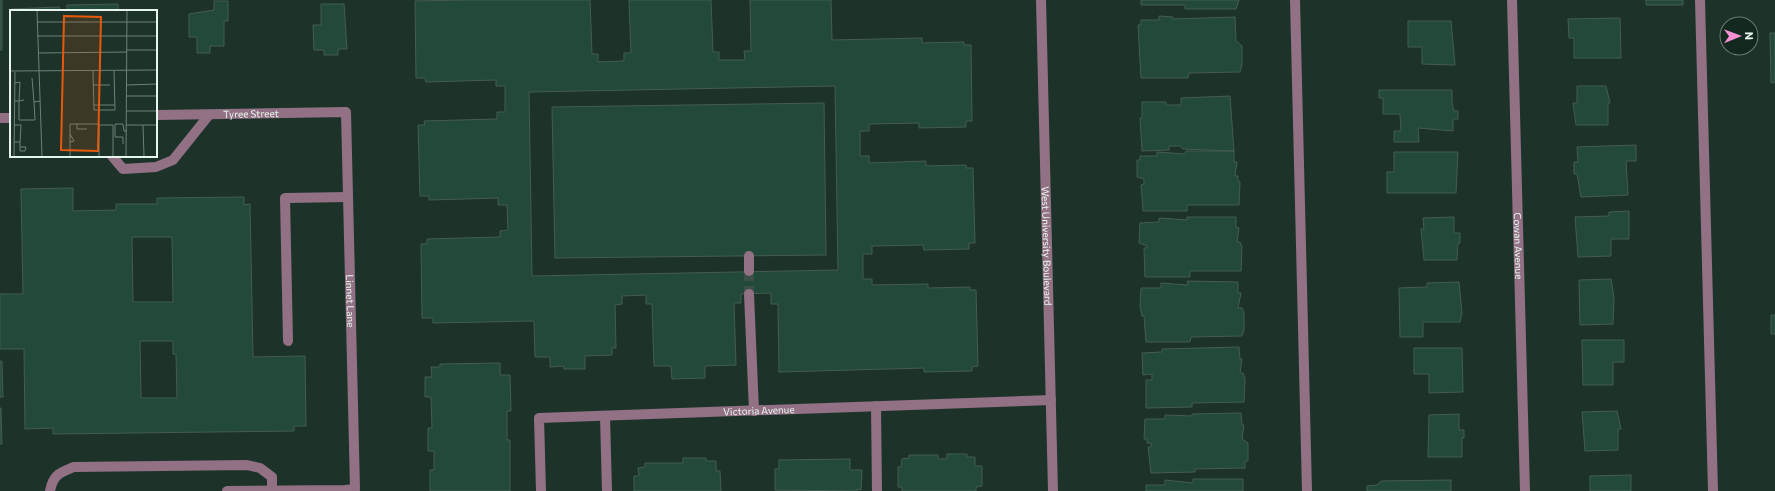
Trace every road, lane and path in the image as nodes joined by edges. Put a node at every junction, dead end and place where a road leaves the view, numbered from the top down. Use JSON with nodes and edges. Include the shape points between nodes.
{"nodes":[{"id":1,"x":1040,"y":0,"type":"edge"},
{"id":2,"x":1295,"y":0,"type":"edge"},
{"id":3,"x":1512,"y":0,"type":"edge"},
{"id":4,"x":1700,"y":0,"type":"edge"},
{"id":5,"x":346,"y":112,"type":"joint"},
{"id":6,"x":209,"y":114,"type":"junction"},
{"id":7,"x":157,"y":115,"type":"edge"},
{"id":8,"x":113,"y":157,"type":"edge"},
{"id":9,"x":348,"y":197,"type":"junction"},
{"id":10,"x":749,"y":256,"type":"dead end"},
{"id":11,"x":748,"y":272,"type":"tunnel mouth"},
{"id":12,"x":749,"y":294,"type":"tunnel mouth"},
{"id":13,"x":288,"y":341,"type":"dead end"},
{"id":14,"x":1050,"y":400,"type":"junction"},
{"id":15,"x":876,"y":406,"type":"junction"},
{"id":16,"x":754,"y":411,"type":"junction"},
{"id":17,"x":606,"y":416,"type":"junction"},
{"id":18,"x":272,"y":490,"type":"edge"},
{"id":19,"x":50,"y":491,"type":"edge"},
{"id":20,"x":227,"y":491,"type":"edge"},
{"id":21,"x":345,"y":491,"type":"edge"},
{"id":22,"x":541,"y":491,"type":"edge"},
{"id":23,"x":607,"y":491,"type":"edge"},
{"id":24,"x":878,"y":491,"type":"edge"},
{"id":25,"x":1053,"y":491,"type":"edge"},
{"id":26,"x":1308,"y":491,"type":"edge"},
{"id":27,"x":1525,"y":491,"type":"edge"},
{"id":28,"x":1713,"y":491,"type":"edge"}],
"edges":[{"from":1,"to":14,"type":"street","name":"West University Boulevard"},
{"from":2,"to":26,"type":"street"},
{"from":3,"to":27,"type":"street","name":"Cowan Avenue"},
{"from":4,"to":28,"type":"street"},
{"from":5,"to":6,"type":"street","name":"Tyree Street"},
{"from":5,"to":9,"type":"street","name":"Linnet Lane"},
{"from":6,"to":7,"type":"street","name":"Tyree Street"},
{"from":6,"to":8,"type":"street","via":[[173,160],[156,167],[123,169]]},
{"from":9,"to":13,"type":"street","via":[[285,198]]},
{"from":9,"to":21,"type":"street","name":"Linnet Lane","via":[[356,489]]},
{"from":10,"to":11,"type":"street"},
{"from":12,"to":16,"type":"street"},
{"from":14,"to":15,"type":"street","name":"Victoria Avenue"},
{"from":14,"to":25,"type":"street","name":"West University Boulevard"},
{"from":15,"to":16,"type":"street","name":"Victoria Avenue"},
{"from":15,"to":24,"type":"street"},
{"from":16,"to":17,"type":"street","name":"Victoria Avenue"},
{"from":17,"to":22,"type":"street","name":"Victoria Avenue","via":[[539,418]]},
{"from":17,"to":23,"type":"street"},
{"from":18,"to":19,"type":"street","via":[[272,477],[260,468],[239,465],[74,467],[61,472],[52,481]]},
{"from":18,"to":20,"type":"street"},
{"from":18,"to":21,"type":"street"}]}
